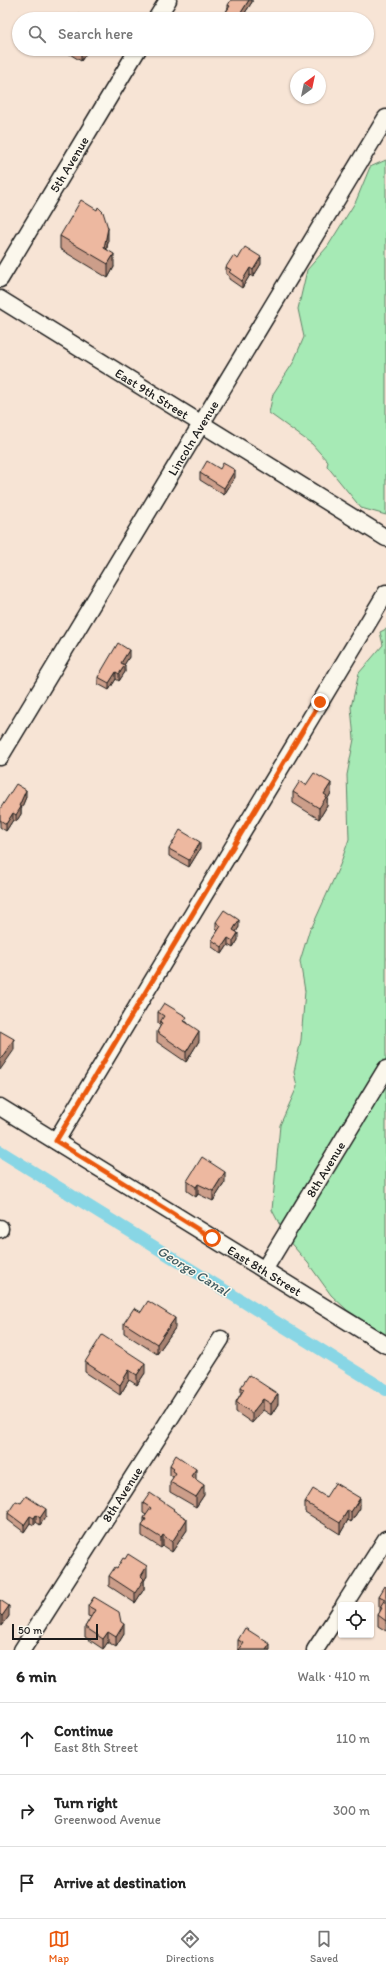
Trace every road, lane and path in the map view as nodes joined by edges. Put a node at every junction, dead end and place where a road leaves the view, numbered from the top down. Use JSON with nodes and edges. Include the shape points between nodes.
{"nodes":[{"id":1,"x":168,"y":0,"type":"edge"},
{"id":2,"x":160,"y":12,"type":"edge"},
{"id":3,"x":134,"y":56,"type":"edge"},
{"id":4,"x":386,"y":118,"type":"edge"},
{"id":5,"x":0,"y":279,"type":"edge"},
{"id":6,"x":0,"y":299,"type":"edge"},
{"id":7,"x":201,"y":424,"type":"junction"},
{"id":8,"x":386,"y":538,"type":"edge"},
{"id":9,"x":386,"y":593,"type":"edge"},
{"id":10,"x":0,"y":757,"type":"edge"},
{"id":11,"x":386,"y":1069,"type":"edge"},
{"id":12,"x":0,"y":1107,"type":"edge"},
{"id":13,"x":56,"y":1141,"type":"junction"},
{"id":14,"x":264,"y":1270,"type":"junction"},
{"id":15,"x":221,"y":1339,"type":"dead end"},
{"id":16,"x":386,"y":1345,"type":"edge"},
{"id":17,"x":386,"y":1539,"type":"edge"},
{"id":18,"x":346,"y":1602,"type":"edge"},
{"id":19,"x":338,"y":1615,"type":"edge"},
{"id":20,"x":22,"y":1650,"type":"edge"},
{"id":21,"x":315,"y":1650,"type":"edge"}],
"edges":[{"from":1,"to":2,"type":"street"},
{"from":3,"to":5,"type":"street","name":"5th Avenue"},
{"from":4,"to":7,"type":"street","name":"Lincoln Avenue"},
{"from":6,"to":7,"type":"street","name":"East 9th Street"},
{"from":7,"to":8,"type":"street","name":"East 9th Street"},
{"from":7,"to":10,"type":"street","name":"Lincoln Avenue"},
{"from":9,"to":13,"type":"street"},
{"from":11,"to":14,"type":"street","name":"8th Avenue"},
{"from":12,"to":13,"type":"street","name":"East 8th Street"},
{"from":13,"to":14,"type":"street","name":"East 8th Street"},
{"from":14,"to":16,"type":"street","name":"East 8th Street"},
{"from":15,"to":20,"type":"street","name":"8th Avenue"},
{"from":17,"to":18,"type":"street"},
{"from":19,"to":21,"type":"street"}]}
